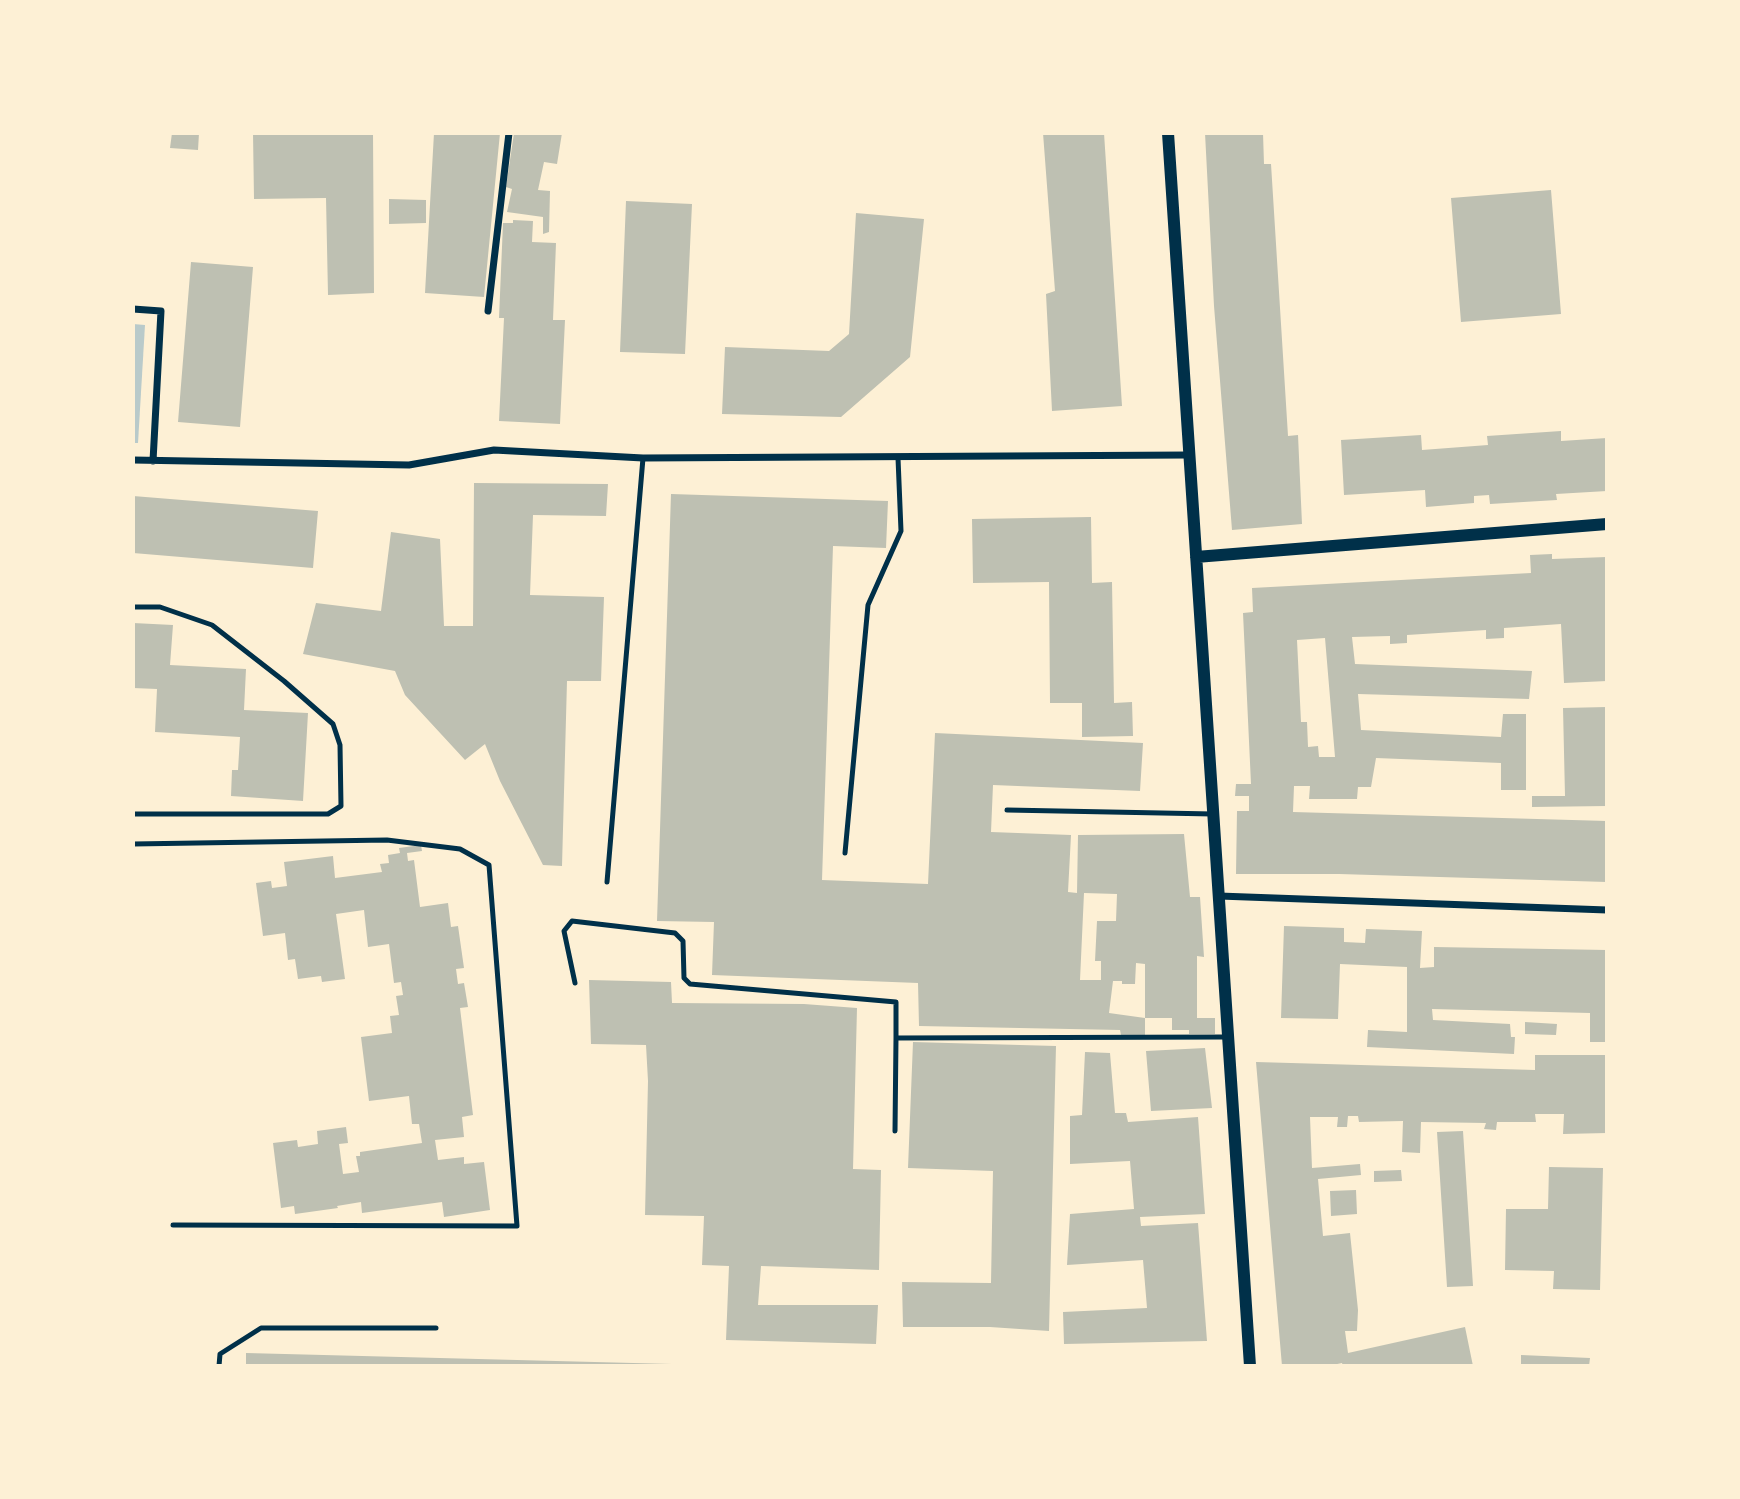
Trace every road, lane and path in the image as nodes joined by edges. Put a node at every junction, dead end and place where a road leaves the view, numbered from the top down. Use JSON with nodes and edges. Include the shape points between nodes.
{"nodes":[{"id":1,"x":509,"y":133,"type":"edge"},
{"id":2,"x":1168,"y":133,"type":"edge"},
{"id":3,"x":133,"y":309,"type":"edge"},
{"id":4,"x":488,"y":311,"type":"dead end"},
{"id":5,"x":1188,"y":455,"type":"junction"},
{"id":6,"x":643,"y":458,"type":"junction"},
{"id":7,"x":898,"y":458,"type":"junction"},
{"id":8,"x":133,"y":460,"type":"edge"},
{"id":9,"x":153,"y":461,"type":"junction"},
{"id":10,"x":1607,"y":524,"type":"edge"},
{"id":11,"x":1196,"y":557,"type":"junction"},
{"id":12,"x":133,"y":607,"type":"edge"},
{"id":13,"x":1007,"y":810,"type":"dead end"},
{"id":14,"x":133,"y":814,"type":"edge"},
{"id":15,"x":1213,"y":814,"type":"junction"},
{"id":16,"x":133,"y":844,"type":"edge"},
{"id":17,"x":845,"y":853,"type":"dead end"},
{"id":18,"x":607,"y":882,"type":"dead end"},
{"id":19,"x":1219,"y":896,"type":"junction"},
{"id":20,"x":1607,"y":910,"type":"edge"},
{"id":21,"x":575,"y":983,"type":"dead end"},
{"id":22,"x":1229,"y":1037,"type":"junction"},
{"id":23,"x":896,"y":1038,"type":"junction"},
{"id":24,"x":895,"y":1131,"type":"dead end"},
{"id":25,"x":173,"y":1225,"type":"dead end"},
{"id":26,"x":436,"y":1328,"type":"dead end"},
{"id":27,"x":219,"y":1366,"type":"edge"},
{"id":28,"x":1250,"y":1366,"type":"edge"}],
"edges":[{"from":1,"to":4,"type":"street"},
{"from":2,"to":5,"type":"street"},
{"from":3,"to":9,"type":"street","via":[[161,310]]},
{"from":5,"to":7,"type":"street"},
{"from":5,"to":11,"type":"street"},
{"from":6,"to":7,"type":"street"},
{"from":6,"to":9,"type":"street","via":[[494,450],[409,465]]},
{"from":6,"to":18,"type":"lane"},
{"from":7,"to":17,"type":"lane","via":[[901,531],[868,605]]},
{"from":8,"to":9,"type":"street"},
{"from":10,"to":11,"type":"street"},
{"from":11,"to":15,"type":"street"},
{"from":12,"to":14,"type":"lane","via":[[160,607],[212,625],[333,724],[341,745],[341,806],[328,814]]},
{"from":13,"to":15,"type":"lane"},
{"from":15,"to":19,"type":"street"},
{"from":16,"to":25,"type":"lane","via":[[387,840],[460,849],[489,865],[517,1226]]},
{"from":19,"to":20,"type":"street"},
{"from":19,"to":22,"type":"street"},
{"from":21,"to":23,"type":"lane","via":[[564,931],[572,920],[675,933],[683,940],[684,978],[690,984],[896,1002]]},
{"from":22,"to":23,"type":"lane"},
{"from":22,"to":28,"type":"street"},
{"from":23,"to":24,"type":"lane"},
{"from":26,"to":27,"type":"lane","via":[[261,1328],[220,1353]]}]}
